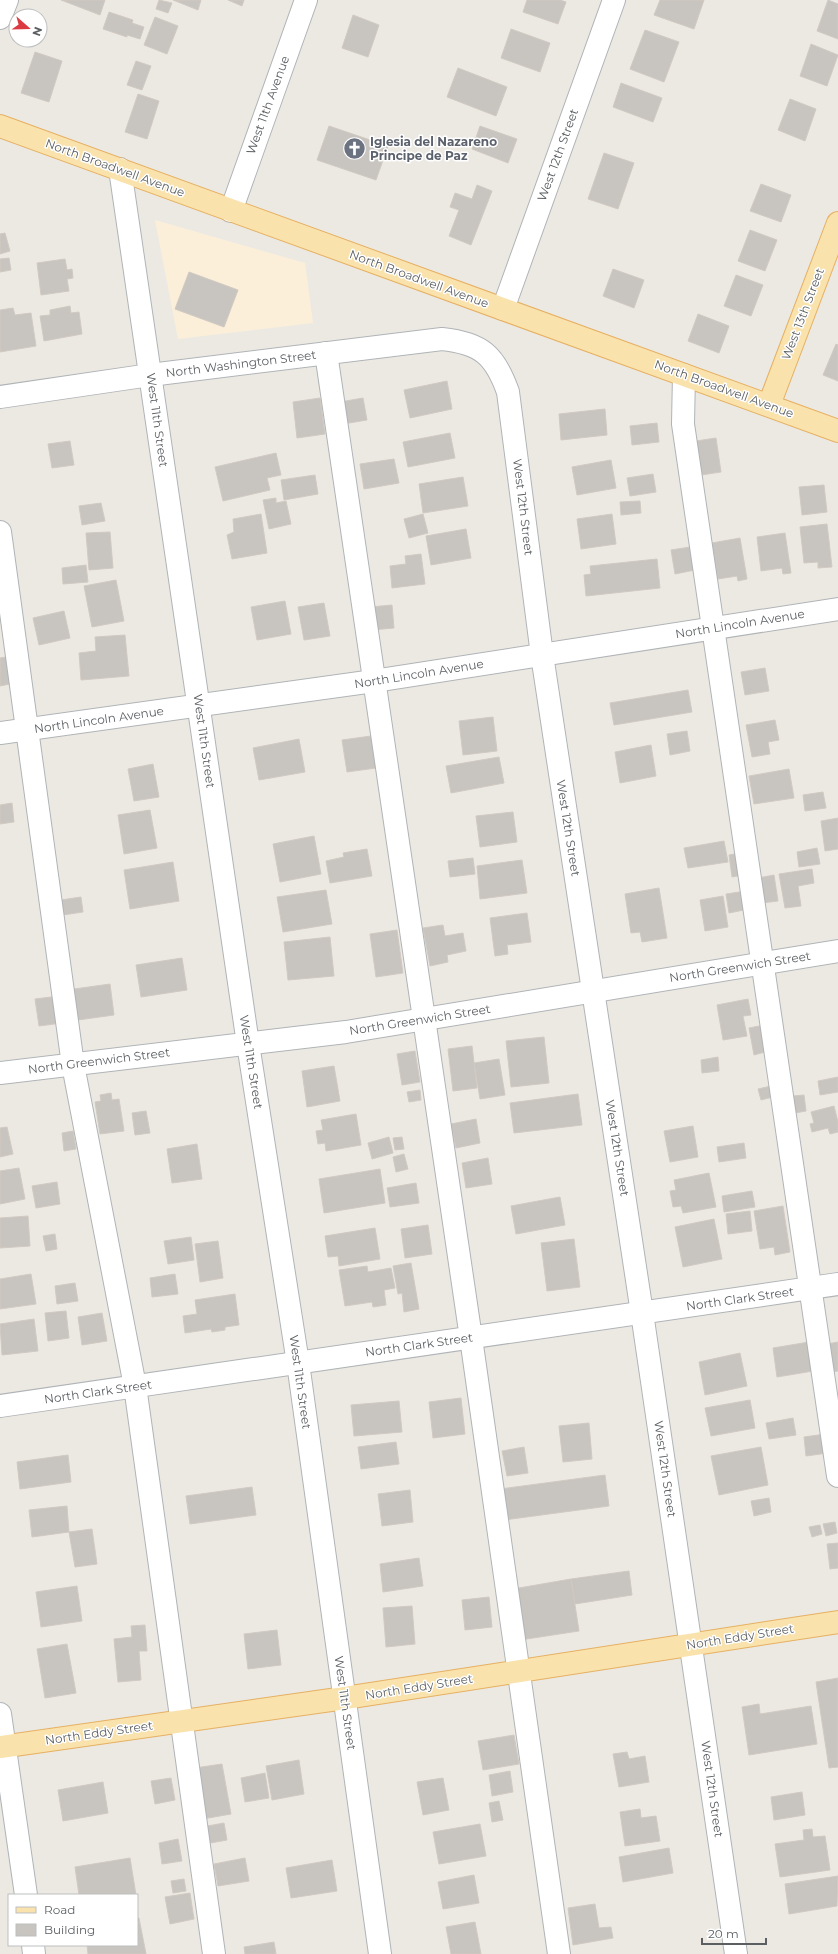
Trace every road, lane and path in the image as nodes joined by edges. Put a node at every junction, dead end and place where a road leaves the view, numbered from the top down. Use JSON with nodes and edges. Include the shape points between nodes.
{"nodes":[{"id":1,"x":7,"y":0,"type":"edge"},
{"id":2,"x":306,"y":0,"type":"edge"},
{"id":3,"x":614,"y":0,"type":"edge"},
{"id":4,"x":0,"y":18,"type":"edge"},
{"id":5,"x":0,"y":126,"type":"edge"},
{"id":6,"x":120,"y":169,"type":"junction"},
{"id":7,"x":231,"y":211,"type":"junction"},
{"id":8,"x":836,"y":235,"type":"edge"},
{"id":9,"x":503,"y":309,"type":"junction"},
{"id":10,"x":482,"y":351,"type":"joint"},
{"id":11,"x":326,"y":353,"type":"junction"},
{"id":12,"x":150,"y":375,"type":"junction"},
{"id":13,"x":684,"y":375,"type":"junction"},
{"id":14,"x":0,"y":397,"type":"edge"},
{"id":15,"x":769,"y":405,"type":"junction"},
{"id":16,"x":838,"y":431,"type":"edge"},
{"id":17,"x":0,"y":532,"type":"edge"},
{"id":18,"x":838,"y":609,"type":"edge"},
{"id":19,"x":713,"y":628,"type":"junction"},
{"id":20,"x":542,"y":655,"type":"junction"},
{"id":21,"x":374,"y":682,"type":"junction"},
{"id":22,"x":198,"y":706,"type":"junction"},
{"id":23,"x":28,"y":730,"type":"junction"},
{"id":24,"x":0,"y":734,"type":"edge"},
{"id":25,"x":838,"y":950,"type":"edge"},
{"id":26,"x":762,"y":963,"type":"junction"},
{"id":27,"x":593,"y":991,"type":"junction"},
{"id":28,"x":424,"y":1019,"type":"junction"},
{"id":29,"x":248,"y":1044,"type":"junction"},
{"id":30,"x":73,"y":1064,"type":"junction"},
{"id":31,"x":0,"y":1073,"type":"edge"},
{"id":32,"x":838,"y":1284,"type":"edge"},
{"id":33,"x":810,"y":1288,"type":"junction"},
{"id":34,"x":642,"y":1313,"type":"junction"},
{"id":35,"x":471,"y":1338,"type":"junction"},
{"id":36,"x":298,"y":1363,"type":"junction"},
{"id":37,"x":135,"y":1386,"type":"junction"},
{"id":38,"x":0,"y":1406,"type":"edge"},
{"id":39,"x":838,"y":1476,"type":"edge"},
{"id":40,"x":838,"y":1622,"type":"edge"},
{"id":41,"x":691,"y":1645,"type":"junction"},
{"id":42,"x":518,"y":1672,"type":"junction"},
{"id":43,"x":345,"y":1698,"type":"junction"},
{"id":44,"x":0,"y":1714,"type":"edge"},
{"id":45,"x":182,"y":1721,"type":"junction"},
{"id":46,"x":2,"y":1747,"type":"edge"},
{"id":47,"x":26,"y":1894,"type":"edge"},
{"id":48,"x":214,"y":1954,"type":"edge"},
{"id":49,"x":380,"y":1954,"type":"edge"},
{"id":50,"x":559,"y":1954,"type":"edge"},
{"id":51,"x":736,"y":1954,"type":"edge"}],
"edges":[{"from":1,"to":4,"type":"street"},
{"from":2,"to":7,"type":"street","name":"West 11th Avenue"},
{"from":3,"to":9,"type":"street","name":"West 12th Street"},
{"from":5,"to":6,"type":"main road","name":"North Broadwell Avenue"},
{"from":6,"to":7,"type":"main road","name":"North Broadwell Avenue"},
{"from":6,"to":12,"type":"street","name":"West 11th Street"},
{"from":7,"to":9,"type":"main road","name":"North Broadwell Avenue"},
{"from":8,"to":15,"type":"main road","name":"West 13th Street"},
{"from":9,"to":13,"type":"main road","name":"North Broadwell Avenue"},
{"from":10,"to":11,"type":"street","name":"North Washington Street","via":[[460,341],[442,340]]},
{"from":10,"to":20,"type":"street","name":"West 12th Street","via":[[490,357],[508,392]]},
{"from":11,"to":12,"type":"street","name":"North Washington Street"},
{"from":11,"to":21,"type":"street"},
{"from":12,"to":14,"type":"street","name":"North Washington Street"},
{"from":12,"to":22,"type":"street","name":"West 11th Street"},
{"from":13,"to":15,"type":"main road","name":"North Broadwell Avenue"},
{"from":13,"to":19,"type":"street","via":[[683,424]]},
{"from":15,"to":16,"type":"main road","name":"North Broadwell Avenue"},
{"from":17,"to":23,"type":"street"},
{"from":18,"to":19,"type":"street","name":"North Lincoln Avenue"},
{"from":19,"to":20,"type":"street","name":"North Lincoln Avenue"},
{"from":19,"to":26,"type":"street"},
{"from":20,"to":21,"type":"street","name":"North Lincoln Avenue"},
{"from":20,"to":27,"type":"street","name":"West 12th Street"},
{"from":21,"to":22,"type":"street","name":"North Lincoln Avenue"},
{"from":21,"to":28,"type":"street"},
{"from":22,"to":23,"type":"street","name":"North Lincoln Avenue"},
{"from":22,"to":29,"type":"street","name":"West 11th Street"},
{"from":23,"to":24,"type":"street","name":"North Lincoln Avenue"},
{"from":23,"to":30,"type":"street"},
{"from":25,"to":26,"type":"street","name":"North Greenwich Street"},
{"from":26,"to":27,"type":"street","name":"North Greenwich Street"},
{"from":26,"to":33,"type":"street"},
{"from":27,"to":28,"type":"street","name":"North Greenwich Street"},
{"from":27,"to":34,"type":"street","name":"West 12th Street"},
{"from":28,"to":29,"type":"street","name":"North Greenwich Street"},
{"from":28,"to":35,"type":"street"},
{"from":29,"to":30,"type":"street","name":"North Greenwich Street"},
{"from":29,"to":36,"type":"street","name":"West 11th Street"},
{"from":30,"to":31,"type":"street","name":"North Greenwich Street"},
{"from":30,"to":37,"type":"street"},
{"from":32,"to":33,"type":"street","name":"North Clark Street"},
{"from":33,"to":34,"type":"street","name":"North Clark Street"},
{"from":33,"to":39,"type":"street"},
{"from":34,"to":35,"type":"street","name":"North Clark Street"},
{"from":34,"to":41,"type":"street","name":"West 12th Street"},
{"from":35,"to":36,"type":"street","name":"North Clark Street"},
{"from":35,"to":42,"type":"street"},
{"from":36,"to":37,"type":"street","name":"North Clark Street"},
{"from":36,"to":43,"type":"street","name":"West 11th Street"},
{"from":37,"to":38,"type":"street","name":"North Clark Street"},
{"from":37,"to":45,"type":"street"},
{"from":40,"to":41,"type":"main road","name":"North Eddy Street"},
{"from":41,"to":42,"type":"main road","name":"North Eddy Street"},
{"from":41,"to":51,"type":"street","name":"West 12th Street"},
{"from":42,"to":43,"type":"main road","name":"North Eddy Street"},
{"from":42,"to":50,"type":"street"},
{"from":43,"to":45,"type":"main road","name":"North Eddy Street"},
{"from":43,"to":49,"type":"street","name":"West 11th Street"},
{"from":44,"to":46,"type":"street"},
{"from":45,"to":46,"type":"main road","name":"North Eddy Street"},
{"from":45,"to":48,"type":"street"},
{"from":46,"to":47,"type":"street"}]}
